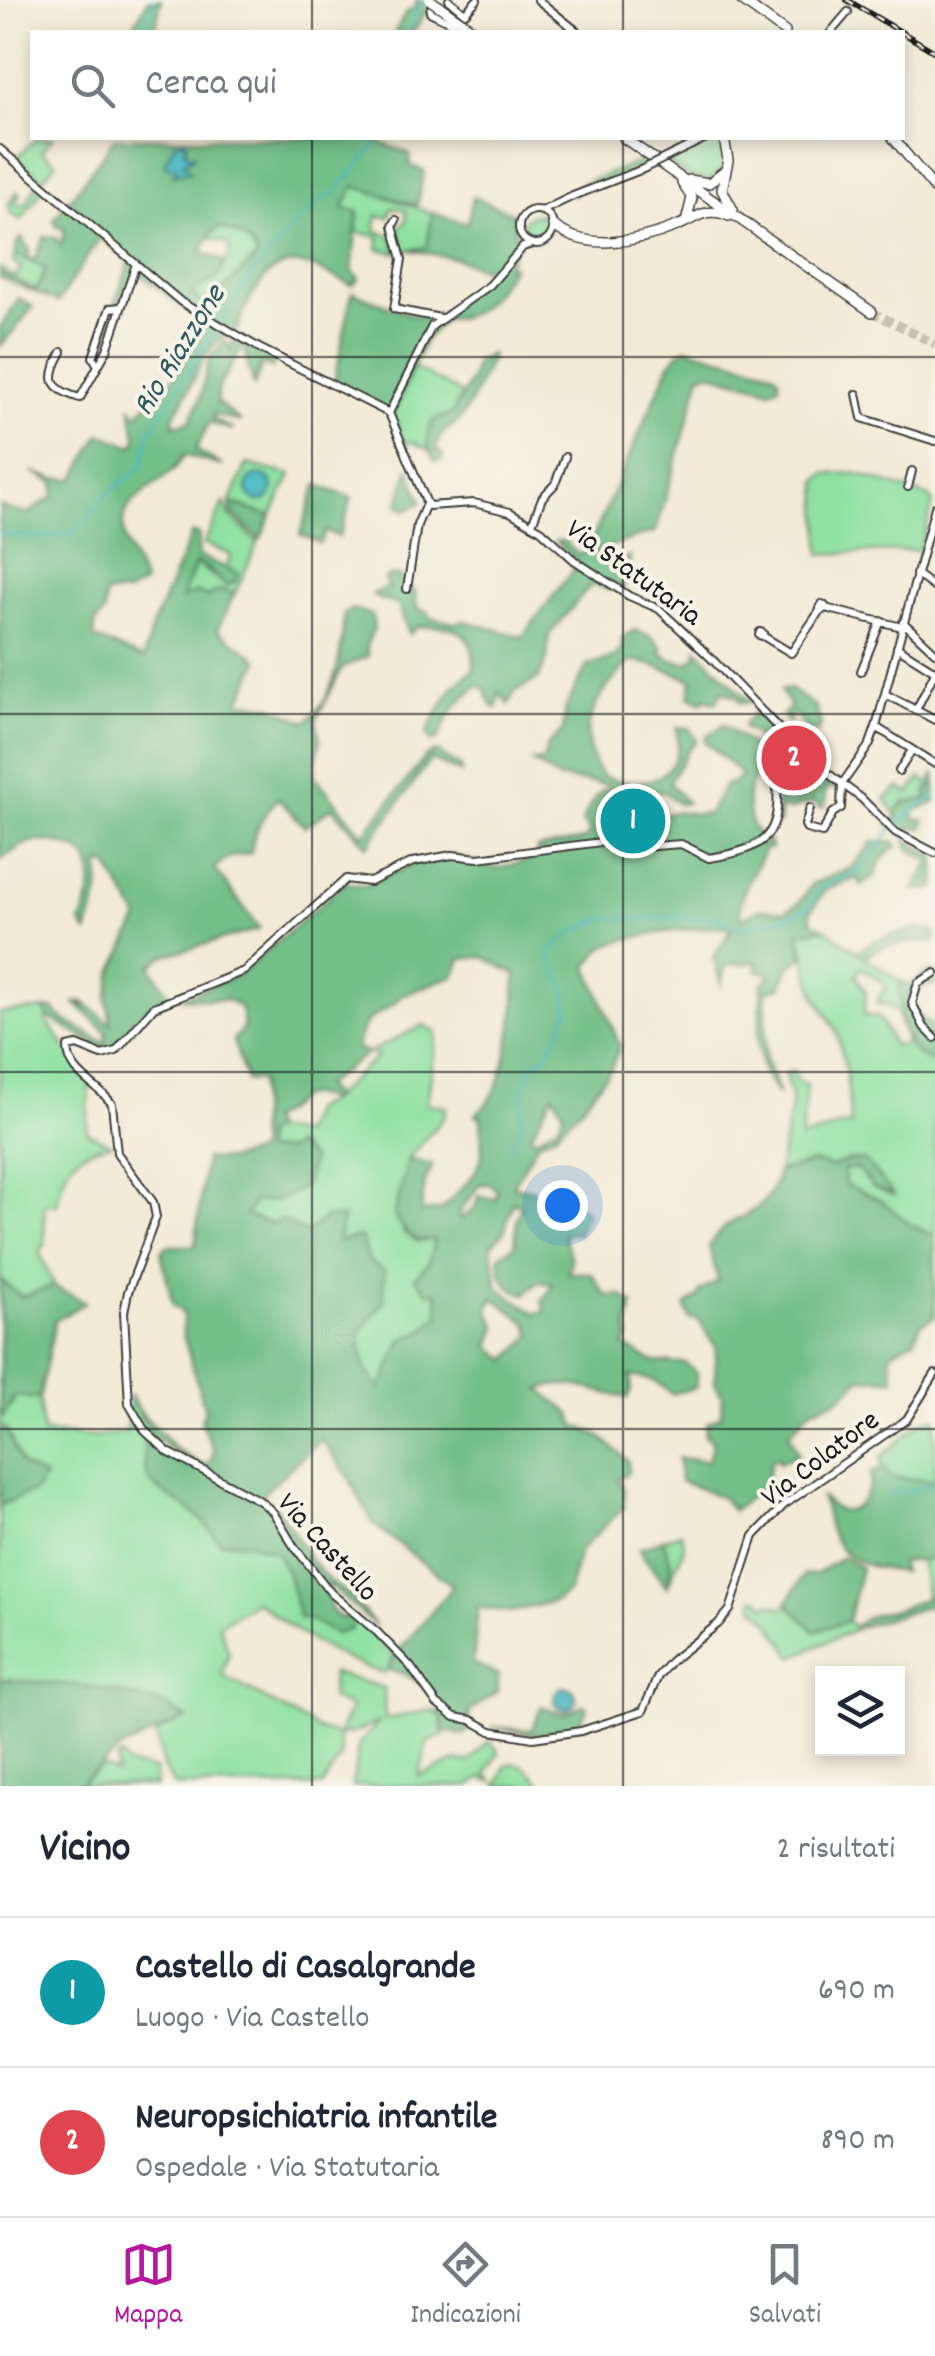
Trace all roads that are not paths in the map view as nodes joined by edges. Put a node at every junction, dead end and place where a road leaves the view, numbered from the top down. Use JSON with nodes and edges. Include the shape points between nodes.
{"nodes":[{"id":1,"x":478,"y":0,"type":"edge"},
{"id":2,"x":538,"y":0,"type":"edge"},
{"id":3,"x":741,"y":0,"type":"edge"},
{"id":4,"x":438,"y":2,"type":"edge"},
{"id":5,"x":848,"y":12,"type":"tunnel mouth"},
{"id":6,"x":457,"y":30,"type":"edge"},
{"id":7,"x":473,"y":30,"type":"edge"},
{"id":8,"x":576,"y":30,"type":"edge"},
{"id":9,"x":783,"y":30,"type":"edge"},
{"id":10,"x":833,"y":30,"type":"edge"},
{"id":11,"x":627,"y":140,"type":"edge"},
{"id":12,"x":702,"y":140,"type":"edge"},
{"id":13,"x":895,"y":140,"type":"edge"},
{"id":14,"x":725,"y":141,"type":"edge"},
{"id":15,"x":0,"y":149,"type":"edge"},
{"id":16,"x":642,"y":151,"type":"junction"},
{"id":17,"x":726,"y":169,"type":"junction"},
{"id":18,"x":935,"y":189,"type":"edge"},
{"id":19,"x":558,"y":204,"type":"junction"},
{"id":20,"x":542,"y":211,"type":"junction"},
{"id":21,"x":396,"y":220,"type":"dead end"},
{"id":22,"x":682,"y":224,"type":"junction"},
{"id":23,"x":552,"y":227,"type":"junction"},
{"id":24,"x":521,"y":235,"type":"junction"},
{"id":25,"x":774,"y":243,"type":"junction"},
{"id":26,"x":532,"y":244,"type":"junction"},
{"id":27,"x":517,"y":254,"type":"junction"},
{"id":28,"x":136,"y":264,"type":"junction"},
{"id":29,"x":872,"y":312,"type":"tunnel mouth"},
{"id":30,"x":440,"y":318,"type":"junction"},
{"id":31,"x":62,"y":352,"type":"dead end"},
{"id":32,"x":857,"y":394,"type":"dead end"},
{"id":33,"x":389,"y":413,"type":"junction"},
{"id":34,"x":935,"y":440,"type":"edge"},
{"id":35,"x":566,"y":457,"type":"dead end"},
{"id":36,"x":912,"y":471,"type":"dead end"},
{"id":37,"x":908,"y":487,"type":"dead end"},
{"id":38,"x":426,"y":504,"type":"junction"},
{"id":39,"x":935,"y":506,"type":"edge"},
{"id":40,"x":532,"y":524,"type":"junction"},
{"id":41,"x":916,"y":574,"type":"junction"},
{"id":42,"x":935,"y":588,"type":"edge"},
{"id":43,"x":407,"y":589,"type":"dead end"},
{"id":44,"x":881,"y":622,"type":"junction"},
{"id":45,"x":902,"y":625,"type":"junction"},
{"id":46,"x":763,"y":636,"type":"dead end"},
{"id":47,"x":897,"y":647,"type":"junction"},
{"id":48,"x":935,"y":652,"type":"edge"},
{"id":49,"x":862,"y":671,"type":"dead end"},
{"id":50,"x":935,"y":671,"type":"edge"},
{"id":51,"x":886,"y":694,"type":"junction"},
{"id":52,"x":916,"y":710,"type":"junction"},
{"id":53,"x":935,"y":720,"type":"edge"},
{"id":54,"x":876,"y":727,"type":"junction"},
{"id":55,"x":780,"y":730,"type":"junction"},
{"id":56,"x":912,"y":750,"type":"junction"},
{"id":57,"x":935,"y":764,"type":"edge"},
{"id":58,"x":899,"y":771,"type":"dead end"},
{"id":59,"x":842,"y":784,"type":"junction"},
{"id":60,"x":810,"y":808,"type":"dead end"},
{"id":61,"x":935,"y":853,"type":"edge"},
{"id":62,"x":935,"y":973,"type":"edge"},
{"id":63,"x":935,"y":1038,"type":"edge"},
{"id":64,"x":935,"y":1374,"type":"edge"},
{"id":65,"x":630,"y":1716,"type":"joint"}],
"edges":[{"from":1,"to":4,"type":"street","via":[[466,13]]},
{"from":2,"to":8,"type":"street"},
{"from":3,"to":9,"type":"main road"},
{"from":4,"to":6,"type":"street","via":[[430,12]]},
{"from":4,"to":7,"type":"main road"},
{"from":5,"to":10,"type":"street"},
{"from":11,"to":16,"type":"main road"},
{"from":12,"to":19,"type":"street","bridge":true},
{"from":13,"to":18,"type":"main road"},
{"from":14,"to":17,"type":"main road"},
{"from":15,"to":28,"type":"street"},
{"from":16,"to":17,"type":"main road","via":[[698,184]]},
{"from":16,"to":22,"type":"main road","via":[[689,191],[692,209]]},
{"from":16,"to":25,"type":"main road"},
{"from":17,"to":25,"type":"main road","via":[[728,206]]},
{"from":19,"to":20,"type":"street"},
{"from":19,"to":23,"type":"street"},
{"from":20,"to":23,"type":"street"},
{"from":20,"to":24,"type":"street","via":[[523,216]]},
{"from":21,"to":30,"type":"street","via":[[402,259],[394,309]]},
{"from":22,"to":23,"type":"main road","via":[[614,242]]},
{"from":22,"to":25,"type":"main road","via":[[718,212]]},
{"from":23,"to":26,"type":"street","via":[[542,243]]},
{"from":24,"to":26,"type":"street"},
{"from":24,"to":27,"type":"street"},
{"from":25,"to":29,"type":"main road"},
{"from":26,"to":27,"type":"street"},
{"from":27,"to":30,"type":"street","via":[[482,292]]},
{"from":28,"to":31,"type":"street","via":[[80,398],[59,390],[52,378]]},
{"from":28,"to":33,"type":"street","via":[[227,330]]},
{"from":30,"to":33,"type":"street"},
{"from":32,"to":34,"type":"street","via":[[862,418]]},
{"from":33,"to":38,"type":"street"},
{"from":35,"to":40,"type":"street","name":"Via Statutaria"},
{"from":36,"to":37,"type":"street"},
{"from":38,"to":40,"type":"street","name":"Via Statutaria","via":[[487,505]]},
{"from":38,"to":43,"type":"street"},
{"from":39,"to":41,"type":"street"},
{"from":40,"to":55,"type":"street","name":"Via Statutaria","via":[[577,562],[659,609]]},
{"from":41,"to":42,"type":"street"},
{"from":41,"to":45,"type":"street"},
{"from":44,"to":45,"type":"street"},
{"from":44,"to":46,"type":"street","via":[[823,608],[791,654]]},
{"from":44,"to":49,"type":"street"},
{"from":45,"to":47,"type":"street"},
{"from":45,"to":48,"type":"street"},
{"from":47,"to":50,"type":"street"},
{"from":47,"to":51,"type":"street"},
{"from":50,"to":52,"type":"street"},
{"from":51,"to":52,"type":"street"},
{"from":51,"to":54,"type":"street"},
{"from":52,"to":53,"type":"street"},
{"from":54,"to":56,"type":"street"},
{"from":54,"to":59,"type":"street"},
{"from":55,"to":59,"type":"street","name":"Via Statutaria"},
{"from":55,"to":65,"type":"street","name":"Via Castello","via":[[775,826],[759,842],[712,858],[681,844],[600,842],[478,858],[452,855],[413,862],[370,882],[346,879],[244,971],[154,1008],[116,1051],[102,1055],[72,1045],[67,1050],[81,1077],[112,1104],[117,1153],[155,1208],[124,1312],[129,1404],[144,1431],[168,1452],[273,1512],[332,1593],[410,1666],[445,1711],[490,1732],[534,1738]]},
{"from":56,"to":57,"type":"street"},
{"from":56,"to":58,"type":"street"},
{"from":59,"to":60,"type":"street","via":[[840,808],[822,832],[807,829]]},
{"from":59,"to":61,"type":"street","name":"Via Statutaria","via":[[892,829]]},
{"from":62,"to":63,"type":"street","via":[[922,977],[912,1003]]},
{"from":64,"to":65,"type":"street","name":"Via Colatore","via":[[907,1420],[784,1506],[754,1536],[730,1610],[670,1661],[644,1711]]}]}
